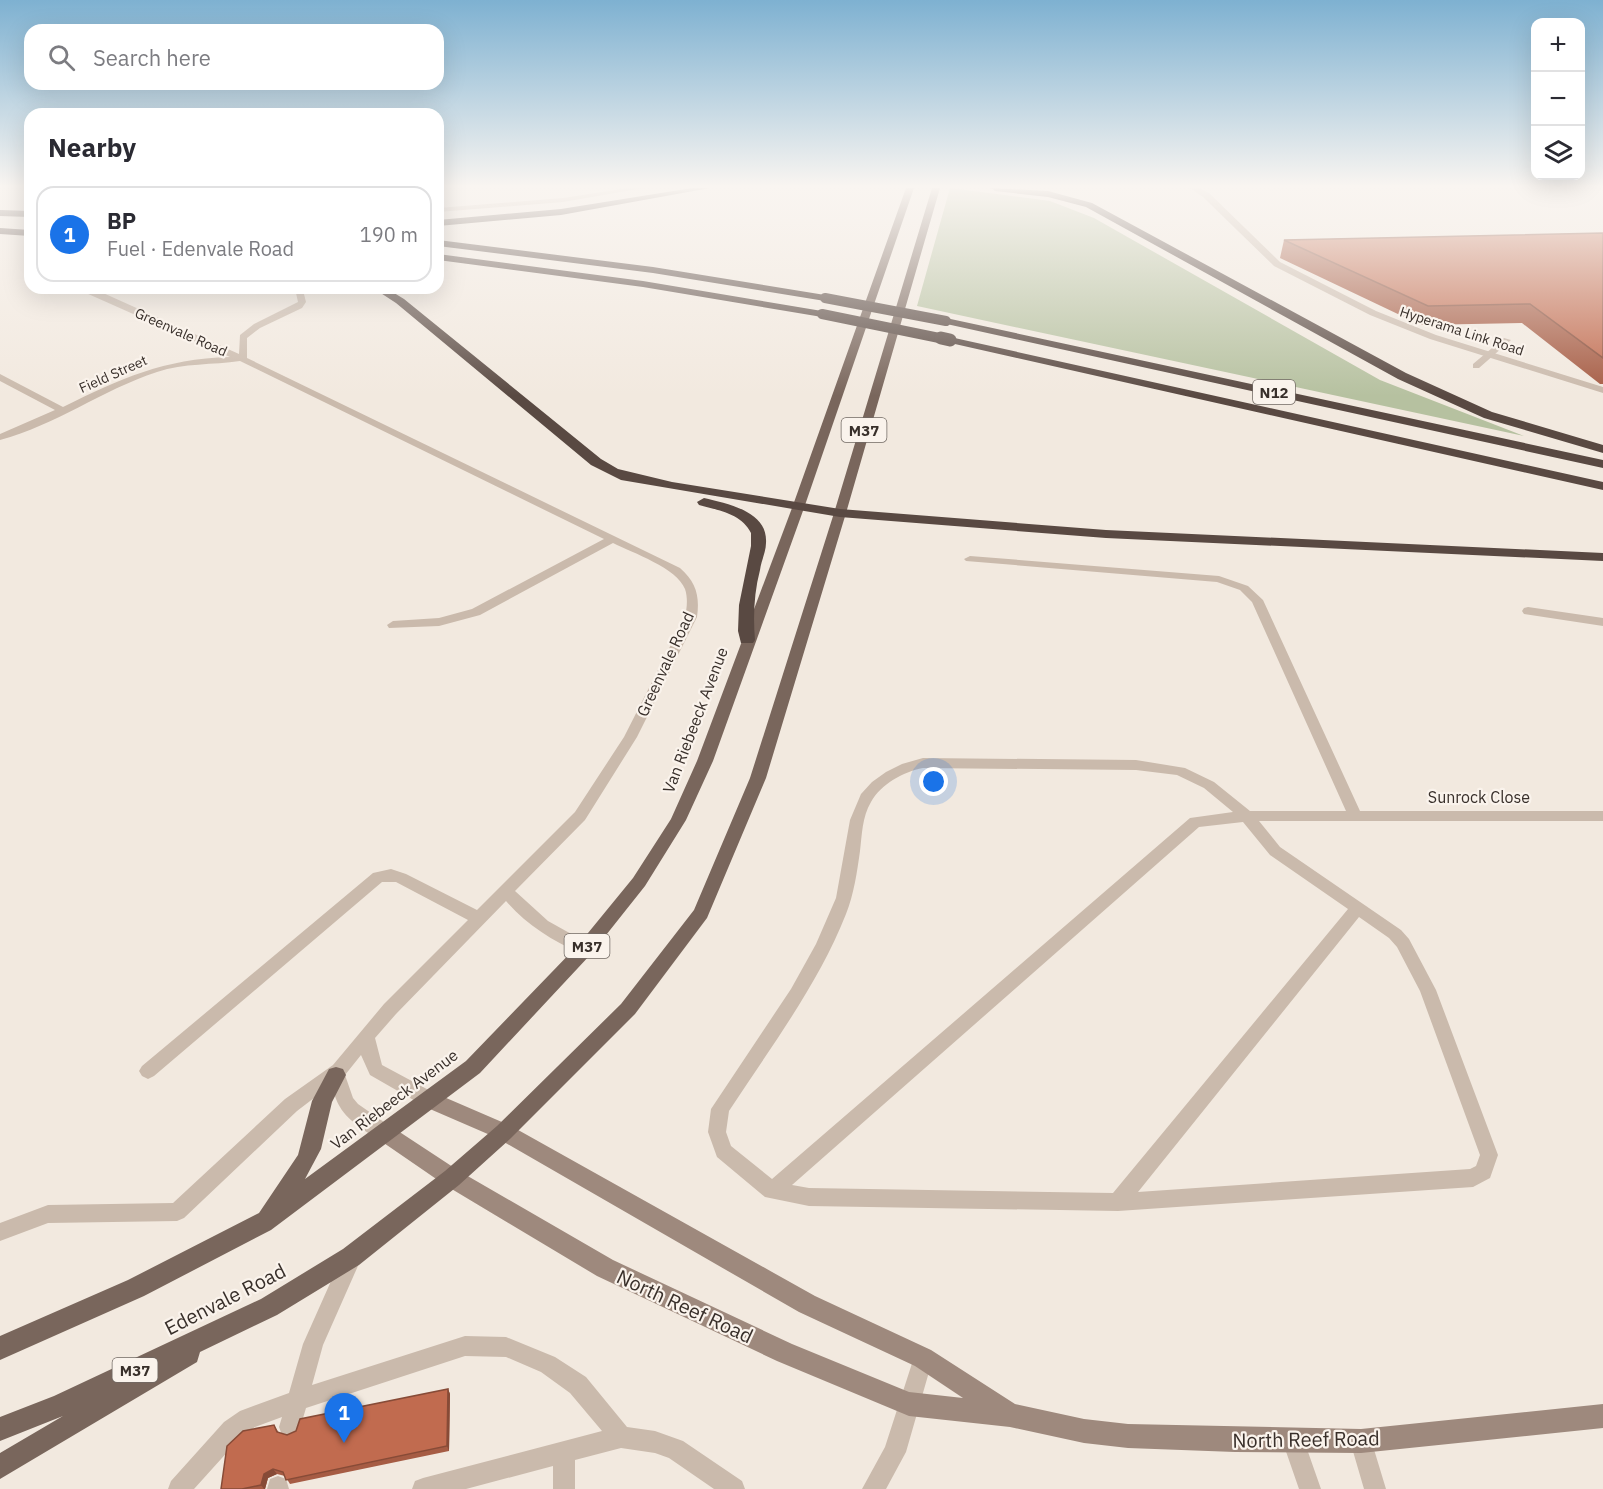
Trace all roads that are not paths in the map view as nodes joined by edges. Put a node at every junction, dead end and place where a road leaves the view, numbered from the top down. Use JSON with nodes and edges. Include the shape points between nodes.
{"nodes":[{"id":1,"x":553,"y":257,"type":"edge"},
{"id":2,"x":885,"y":257,"type":"edge"},
{"id":3,"x":915,"y":257,"type":"edge"},
{"id":4,"x":1184,"y":257,"type":"edge"},
{"id":5,"x":1269,"y":257,"type":"edge"},
{"id":6,"x":444,"y":258,"type":"edge"},
{"id":7,"x":96,"y":294,"type":"edge"},
{"id":8,"x":300,"y":294,"type":"edge"},
{"id":9,"x":388,"y":294,"type":"edge"},
{"id":10,"x":1507,"y":340,"type":"dead end"},
{"id":11,"x":1489,"y":355,"type":"junction"},
{"id":12,"x":243,"y":359,"type":"junction"},
{"id":13,"x":1476,"y":366,"type":"dead end"},
{"id":14,"x":0,"y":377,"type":"edge"},
{"id":15,"x":1603,"y":390,"type":"edge"},
{"id":16,"x":64,"y":411,"type":"junction"},
{"id":17,"x":0,"y":437,"type":"edge"},
{"id":18,"x":1603,"y":449,"type":"edge"},
{"id":19,"x":1603,"y":464,"type":"edge"},
{"id":20,"x":610,"y":471,"type":"junction"},
{"id":21,"x":1603,"y":486,"type":"edge"},
{"id":22,"x":798,"y":508,"type":"junction"},
{"id":23,"x":840,"y":513,"type":"junction"},
{"id":24,"x":613,"y":539,"type":"junction"},
{"id":25,"x":1603,"y":557,"type":"edge"},
{"id":26,"x":970,"y":559,"type":"dead end"},
{"id":27,"x":1528,"y":611,"type":"dead end"},
{"id":28,"x":1603,"y":622,"type":"edge"},
{"id":29,"x":393,"y":625,"type":"dead end"},
{"id":30,"x":747,"y":640,"type":"junction"},
{"id":31,"x":1355,"y":815,"type":"junction"},
{"id":32,"x":1247,"y":816,"type":"junction"},
{"id":33,"x":1603,"y":816,"type":"edge"},
{"id":34,"x":507,"y":892,"type":"junction"},
{"id":35,"x":1358,"y":908,"type":"junction"},
{"id":36,"x":480,"y":919,"type":"junction"},
{"id":37,"x":585,"y":949,"type":"junction"},
{"id":38,"x":366,"y":1035,"type":"junction"},
{"id":39,"x":148,"y":1071,"type":"dead end"},
{"id":40,"x":338,"y":1072,"type":"junction"},
{"id":41,"x":430,"y":1100,"type":"junction"},
{"id":42,"x":504,"y":1132,"type":"junction"},
{"id":43,"x":385,"y":1133,"type":"junction"},
{"id":44,"x":452,"y":1178,"type":"junction"},
{"id":45,"x":772,"y":1191,"type":"junction"},
{"id":46,"x":1118,"y":1203,"type":"junction"},
{"id":47,"x":263,"y":1223,"type":"junction"},
{"id":48,"x":0,"y":1232,"type":"edge"},
{"id":49,"x":351,"y":1257,"type":"junction"},
{"id":50,"x":268,"y":1307,"type":"junction"},
{"id":51,"x":0,"y":1348,"type":"edge"},
{"id":52,"x":923,"y":1358,"type":"junction"},
{"id":53,"x":296,"y":1401,"type":"junction"},
{"id":54,"x":909,"y":1404,"type":"junction"},
{"id":55,"x":1010,"y":1415,"type":"junction"},
{"id":56,"x":1603,"y":1416,"type":"edge"},
{"id":57,"x":290,"y":1427,"type":"dead end"},
{"id":58,"x":0,"y":1429,"type":"edge"},
{"id":59,"x":621,"y":1437,"type":"junction"},
{"id":60,"x":1293,"y":1440,"type":"junction"},
{"id":61,"x":1361,"y":1441,"type":"junction"},
{"id":62,"x":564,"y":1452,"type":"junction"},
{"id":63,"x":0,"y":1467,"type":"edge"},
{"id":64,"x":727,"y":1487,"type":"edge"},
{"id":65,"x":179,"y":1489,"type":"edge"},
{"id":66,"x":423,"y":1489,"type":"edge"},
{"id":67,"x":564,"y":1489,"type":"edge"},
{"id":68,"x":873,"y":1489,"type":"edge"},
{"id":69,"x":1310,"y":1489,"type":"edge"},
{"id":70,"x":1375,"y":1489,"type":"edge"}],
"edges":[{"from":1,"to":19,"type":"highway","number":"N12","bridge":true,"via":[[653,270],[946,321]]},
{"from":2,"to":22,"type":"main road","name":"Van Riebeeck Avenue","number":"M37"},
{"from":3,"to":23,"type":"main road","number":"M37"},
{"from":4,"to":18,"type":"highway","via":[[1442,395],[1488,415]]},
{"from":5,"to":11,"type":"street","name":"Hyperama Link Road","via":[[1402,327]]},
{"from":6,"to":21,"type":"highway","number":"N12","bridge":true,"via":[[644,284],[822,314]]},
{"from":7,"to":12,"type":"lane","name":"Greenvale Road"},
{"from":8,"to":12,"type":"lane","name":"Greenvale Road","via":[[299,306],[243,337]]},
{"from":9,"to":20,"type":"highway"},
{"from":10,"to":11,"type":"lane"},
{"from":11,"to":13,"type":"lane"},
{"from":11,"to":15,"type":"street","name":"Hyperama Link Road"},
{"from":12,"to":16,"type":"lane","name":"Field Street","via":[[202,360],[155,370]]},
{"from":12,"to":24,"type":"lane","name":"Greenvale Road"},
{"from":14,"to":16,"type":"lane"},
{"from":16,"to":17,"type":"lane","name":"Field Street"},
{"from":20,"to":22,"type":"highway"},
{"from":20,"to":30,"type":"highway","via":[[655,490],[727,508],[749,519],[757,528],[760,542],[744,619]]},
{"from":22,"to":23,"type":"highway"},
{"from":22,"to":30,"type":"main road","name":"Van Riebeeck Avenue","number":"M37"},
{"from":23,"to":25,"type":"highway","via":[[1106,534]]},
{"from":23,"to":42,"type":"main road","number":"M37","via":[[758,778],[701,912],[628,1009]]},
{"from":24,"to":29,"type":"lane","via":[[476,612],[439,622]]},
{"from":24,"to":34,"type":"lane","name":"Greenvale Road","via":[[676,570],[689,581],[694,597],[691,617],[630,737],[580,816]]},
{"from":26,"to":31,"type":"lane","via":[[1219,579],[1244,588],[1257,600]]},
{"from":27,"to":28,"type":"lane"},
{"from":30,"to":37,"type":"main road","name":"Van Riebeeck Avenue","number":"M37","via":[[705,761],[678,820],[639,882]]},
{"from":31,"to":32,"type":"lane","name":"Sunrock Close"},
{"from":31,"to":33,"type":"lane","name":"Sunrock Close"},
{"from":32,"to":35,"type":"lane","via":[[1275,851]]},
{"from":32,"to":45,"type":"lane","name":"Sunrock Close","via":[[1194,823]]},
{"from":32,"to":45,"type":"lane","via":[[1197,777],[1136,765],[923,763],[909,765],[875,787],[858,812],[845,896],[834,924],[798,989],[720,1109],[717,1132],[724,1151]]},
{"from":34,"to":36,"type":"lane","name":"Greenvale Road"},
{"from":34,"to":37,"type":"lane","via":[[523,912],[549,932]]},
{"from":35,"to":46,"type":"lane"},
{"from":35,"to":46,"type":"lane","via":[[1403,943],[1428,990],[1489,1155],[1483,1172],[1473,1178]]},
{"from":36,"to":38,"type":"lane","name":"Greenvale Road"},
{"from":36,"to":39,"type":"lane","via":[[401,878],[378,877]]},
{"from":37,"to":41,"type":"main road","name":"Van Riebeeck Avenue","number":"M37","via":[[473,1067]]},
{"from":38,"to":40,"type":"lane","name":"Greenvale Road"},
{"from":38,"to":41,"type":"lane","via":[[376,1070]]},
{"from":40,"to":43,"type":"lane","via":[[342,1093],[352,1110]]},
{"from":40,"to":47,"type":"main road","via":[[322,1101],[305,1162]]},
{"from":40,"to":48,"type":"lane","name":"Greenvale Road","via":[[291,1105],[177,1212],[48,1214]]},
{"from":41,"to":42,"type":"main road","name":"North Reef Road"},
{"from":41,"to":43,"type":"main road","name":"Van Riebeeck Avenue","number":"M37"},
{"from":42,"to":44,"type":"main road","number":"M37"},
{"from":42,"to":52,"type":"main road","name":"North Reef Road","via":[[807,1304]]},
{"from":43,"to":44,"type":"main road","name":"North Reef Road"},
{"from":43,"to":47,"type":"main road","name":"Van Riebeeck Avenue","number":"M37"},
{"from":44,"to":49,"type":"main road","name":"Edenvale Road","number":"M37"},
{"from":44,"to":54,"type":"main road","name":"North Reef Road","via":[[605,1268],[785,1353]]},
{"from":45,"to":46,"type":"lane","via":[[809,1197]]},
{"from":47,"to":51,"type":"main road","name":"Van Riebeeck Avenue","number":"M37","via":[[136,1288]]},
{"from":49,"to":50,"type":"main road","name":"Edenvale Road","number":"M37"},
{"from":49,"to":53,"type":"lane","via":[[313,1344]]},
{"from":50,"to":58,"type":"main road","name":"Edenvale Road","number":"M37","via":[[60,1406]]},
{"from":50,"to":63,"type":"main road"},
{"from":52,"to":54,"type":"lane"},
{"from":52,"to":55,"type":"main road","name":"North Reef Road"},
{"from":53,"to":57,"type":"lane"},
{"from":53,"to":59,"type":"lane","via":[[465,1346],[491,1345],[523,1352],[578,1385]]},
{"from":53,"to":65,"type":"lane","via":[[248,1419],[232,1430]]},
{"from":54,"to":55,"type":"main road","name":"North Reef Road"},
{"from":54,"to":68,"type":"lane","via":[[895,1452]]},
{"from":55,"to":60,"type":"main road","name":"North Reef Road","via":[[1128,1436]]},
{"from":56,"to":61,"type":"main road","name":"North Reef Road"},
{"from":59,"to":62,"type":"lane"},
{"from":59,"to":64,"type":"lane","via":[[675,1449]]},
{"from":60,"to":61,"type":"main road","name":"North Reef Road"},
{"from":60,"to":69,"type":"lane"},
{"from":61,"to":70,"type":"lane"},
{"from":62,"to":66,"type":"lane"},
{"from":62,"to":67,"type":"lane"}]}
